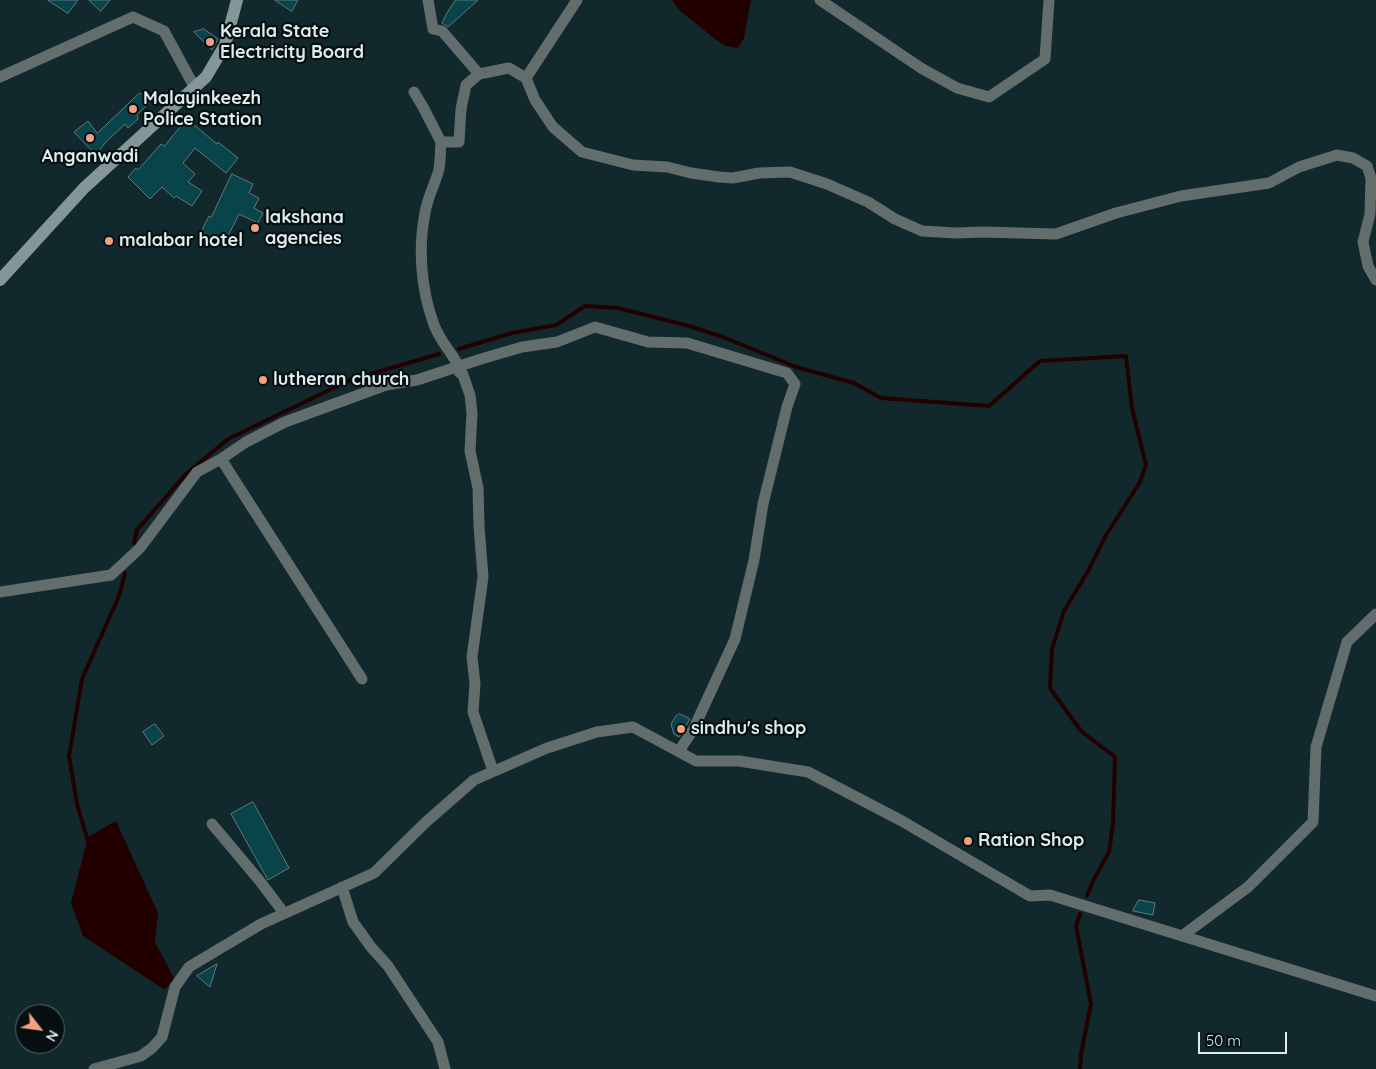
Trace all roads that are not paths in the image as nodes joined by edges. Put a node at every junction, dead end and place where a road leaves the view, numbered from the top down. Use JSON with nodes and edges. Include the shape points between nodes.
{"nodes":[{"id":1,"x":238,"y":0,"type":"edge"},
{"id":2,"x":428,"y":0,"type":"edge"},
{"id":3,"x":576,"y":0,"type":"edge"},
{"id":4,"x":1049,"y":0,"type":"edge"},
{"id":5,"x":824,"y":3,"type":"edge"},
{"id":6,"x":479,"y":74,"type":"junction"},
{"id":7,"x":0,"y":77,"type":"edge"},
{"id":8,"x":526,"y":78,"type":"junction"},
{"id":9,"x":195,"y":88,"type":"junction"},
{"id":10,"x":414,"y":92,"type":"dead end"},
{"id":11,"x":441,"y":142,"type":"junction"},
{"id":12,"x":0,"y":280,"type":"edge"},
{"id":13,"x":1376,"y":280,"type":"edge"},
{"id":14,"x":459,"y":370,"type":"junction"},
{"id":15,"x":221,"y":459,"type":"junction"},
{"id":16,"x":0,"y":592,"type":"edge"},
{"id":17,"x":1376,"y":614,"type":"edge"},
{"id":18,"x":362,"y":679,"type":"dead end"},
{"id":19,"x":679,"y":751,"type":"junction"},
{"id":20,"x":493,"y":771,"type":"junction"},
{"id":21,"x":212,"y":824,"type":"dead end"},
{"id":22,"x":342,"y":887,"type":"junction"},
{"id":23,"x":284,"y":913,"type":"junction"},
{"id":24,"x":1182,"y":936,"type":"junction"},
{"id":25,"x":1376,"y":996,"type":"edge"},
{"id":26,"x":94,"y":1069,"type":"edge"},
{"id":27,"x":445,"y":1069,"type":"edge"}],
"edges":[{"from":1,"to":9,"type":"main road","via":[[225,46]]},
{"from":2,"to":6,"type":"street","via":[[433,29],[442,31]]},
{"from":3,"to":8,"type":"street"},
{"from":4,"to":5,"type":"street","via":[[1045,59],[989,96],[957,88],[921,68]]},
{"from":6,"to":8,"type":"street","via":[[509,68]]},
{"from":6,"to":11,"type":"street","via":[[466,85],[459,142]]},
{"from":7,"to":9,"type":"street","via":[[133,17],[164,31]]},
{"from":8,"to":13,"type":"street","via":[[535,100],[553,127],[582,152],[633,165],[667,167],[719,177],[790,172],[868,202],[922,231],[1056,234],[1181,196],[1269,183],[1299,167],[1337,155],[1353,158],[1366,166],[1371,178],[1370,214],[1363,242],[1368,266]]},
{"from":9,"to":12,"type":"main road","via":[[84,188]]},
{"from":10,"to":11,"type":"street"},
{"from":11,"to":14,"type":"street","via":[[439,170],[425,212],[421,270],[433,324]]},
{"from":14,"to":15,"type":"street","via":[[386,386],[285,422]]},
{"from":14,"to":19,"type":"street","via":[[522,347],[557,342],[595,327],[648,342],[687,343],[787,373],[795,384],[763,504],[754,560],[735,639],[694,730]]},
{"from":14,"to":20,"type":"street","via":[[470,395],[470,451],[478,488],[483,577],[472,657],[474,712]]},
{"from":15,"to":16,"type":"street","via":[[198,472],[140,548],[110,575]]},
{"from":15,"to":18,"type":"street"},
{"from":17,"to":24,"type":"street","via":[[1347,642],[1316,747],[1313,822],[1248,887]]},
{"from":19,"to":20,"type":"street","via":[[633,727],[597,732],[547,748]]},
{"from":19,"to":24,"type":"street","via":[[696,761],[739,761],[808,772],[902,821],[1030,896],[1050,895]]},
{"from":20,"to":22,"type":"street","via":[[474,780],[374,873]]},
{"from":21,"to":23,"type":"street"},
{"from":22,"to":23,"type":"street"},
{"from":22,"to":27,"type":"street","via":[[353,922],[388,966],[438,1042]]},
{"from":23,"to":26,"type":"street","via":[[189,967],[175,986],[162,1037],[152,1048],[141,1056]]},
{"from":24,"to":25,"type":"street"}]}
